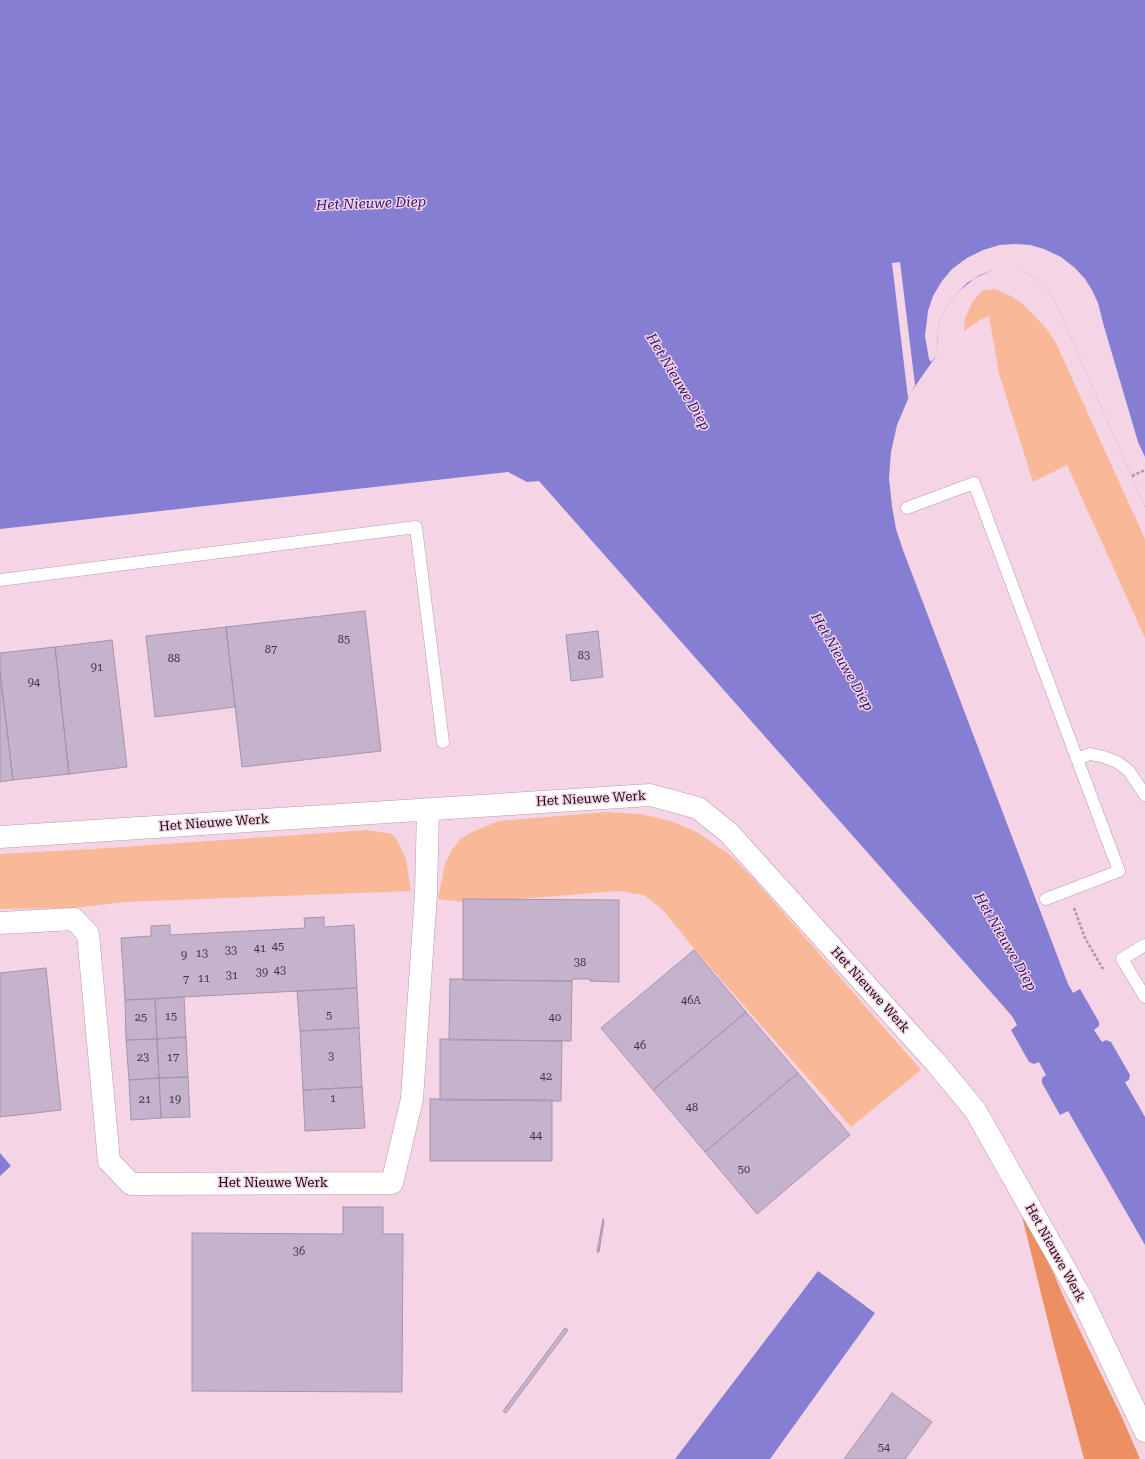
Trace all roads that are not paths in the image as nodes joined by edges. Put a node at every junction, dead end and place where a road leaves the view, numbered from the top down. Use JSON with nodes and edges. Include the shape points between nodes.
{"nodes":[{"id":1,"x":907,"y":508,"type":"dead end"},
{"id":2,"x":0,"y":580,"type":"edge"},
{"id":3,"x":443,"y":742,"type":"dead end"},
{"id":4,"x":1077,"y":760,"type":"junction"},
{"id":5,"x":1145,"y":795,"type":"edge"},
{"id":6,"x":428,"y":809,"type":"junction"},
{"id":7,"x":0,"y":836,"type":"edge"},
{"id":8,"x":1046,"y":899,"type":"dead end"},
{"id":9,"x":0,"y":923,"type":"edge"},
{"id":10,"x":1145,"y":946,"type":"edge"},
{"id":11,"x":1145,"y":997,"type":"edge"},
{"id":12,"x":1145,"y":1431,"type":"edge"}],
"edges":[{"from":1,"to":4,"type":"lane","via":[[974,483]]},
{"from":2,"to":3,"type":"lane","via":[[416,527]]},
{"from":4,"to":5,"type":"lane","via":[[1090,754],[1117,762],[1129,771]]},
{"from":4,"to":8,"type":"lane","via":[[1119,871]]},
{"from":6,"to":7,"type":"street","name":"Het Nieuwe Werk"},
{"from":6,"to":9,"type":"street","name":"Het Nieuwe Werk","via":[[426,893],[412,1099],[392,1183],[130,1184],[109,1161],[88,934],[74,919]]},
{"from":6,"to":12,"type":"street","name":"Het Nieuwe Werk","via":[[650,795],[698,808],[729,833],[936,1063],[975,1110],[1083,1301]]},
{"from":10,"to":11,"type":"lane","via":[[1122,959]]}]}
